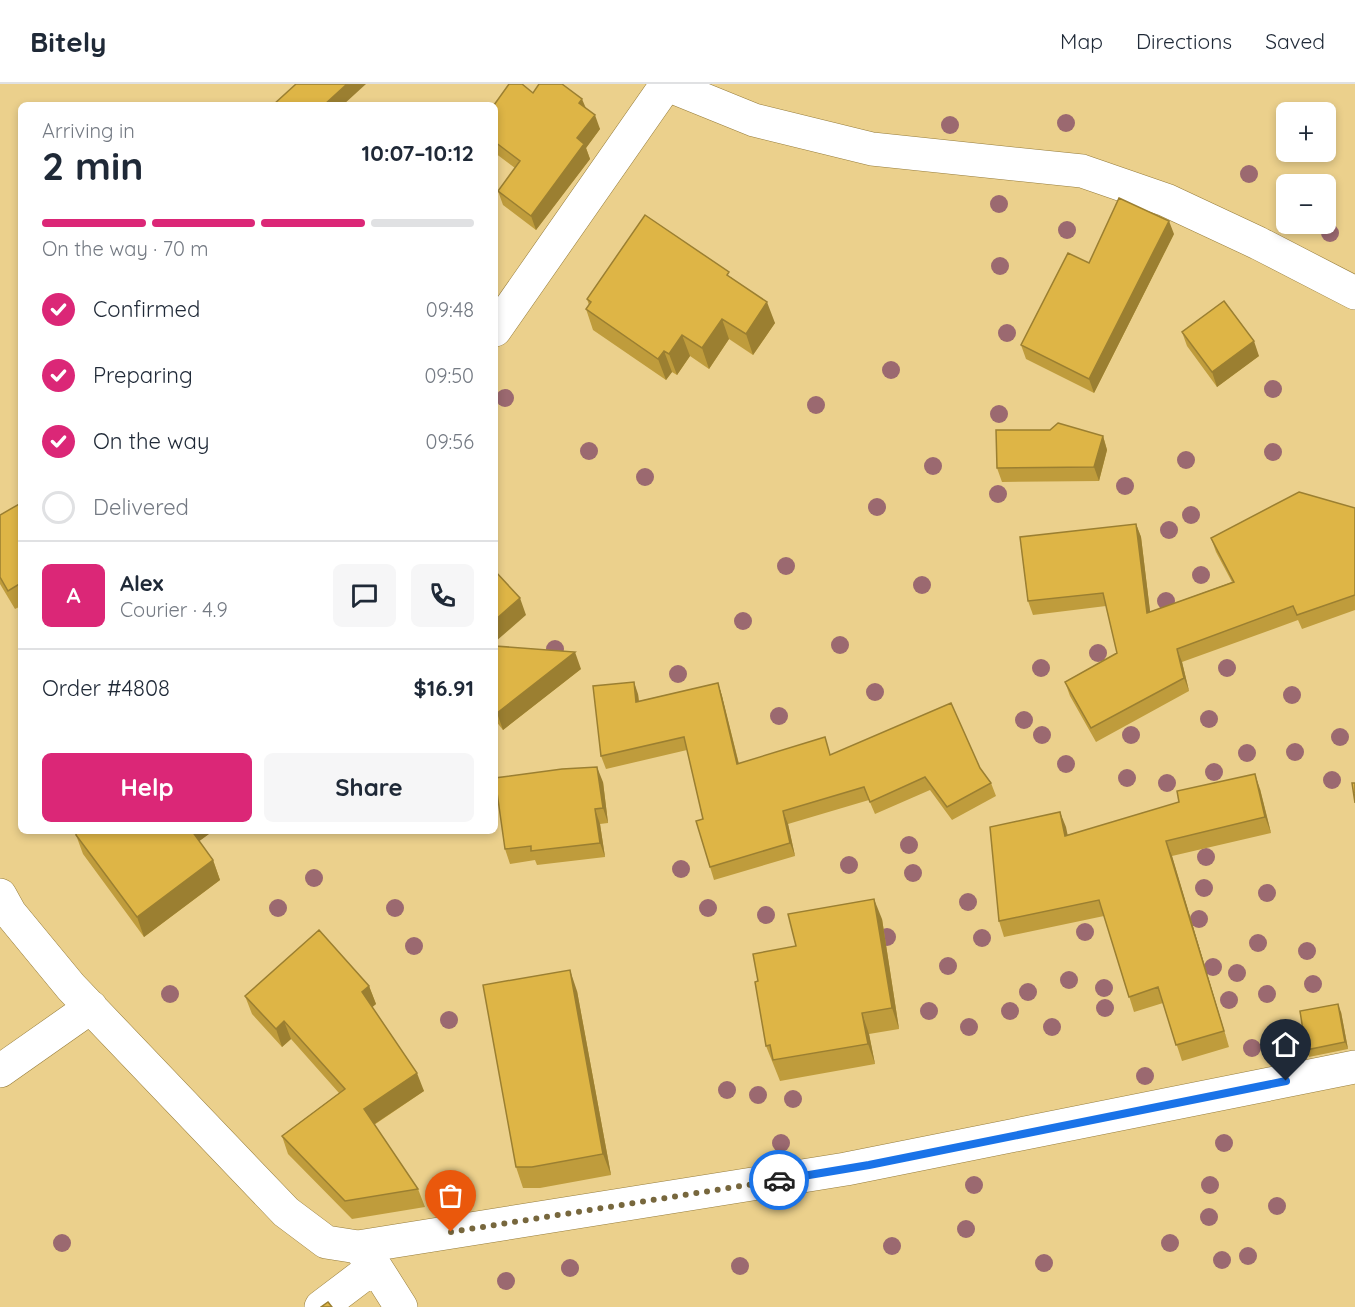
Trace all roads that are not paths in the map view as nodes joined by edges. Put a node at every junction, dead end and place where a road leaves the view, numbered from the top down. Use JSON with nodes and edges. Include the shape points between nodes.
{"nodes":[{"id":1,"x":665,"y":84,"type":"edge"},
{"id":2,"x":1355,"y":293,"type":"edge"},
{"id":3,"x":498,"y":326,"type":"edge"},
{"id":4,"x":3,"y":908,"type":"edge"},
{"id":5,"x":91,"y":1007,"type":"junction"},
{"id":6,"x":1355,"y":1068,"type":"edge"},
{"id":7,"x":0,"y":1071,"type":"edge"},
{"id":8,"x":366,"y":1256,"type":"junction"},
{"id":9,"x":321,"y":1307,"type":"edge"},
{"id":10,"x":401,"y":1307,"type":"edge"}],
"edges":[{"from":1,"to":2,"type":"street","via":[[754,120],[872,149],[1082,171],[1166,200]]},
{"from":1,"to":3,"type":"street"},
{"from":4,"to":5,"type":"street"},
{"from":5,"to":7,"type":"street"},
{"from":5,"to":8,"type":"street","via":[[286,1212],[326,1242]]},
{"from":6,"to":8,"type":"street","via":[[846,1169]]},
{"from":8,"to":9,"type":"street"},
{"from":8,"to":10,"type":"street"}]}
